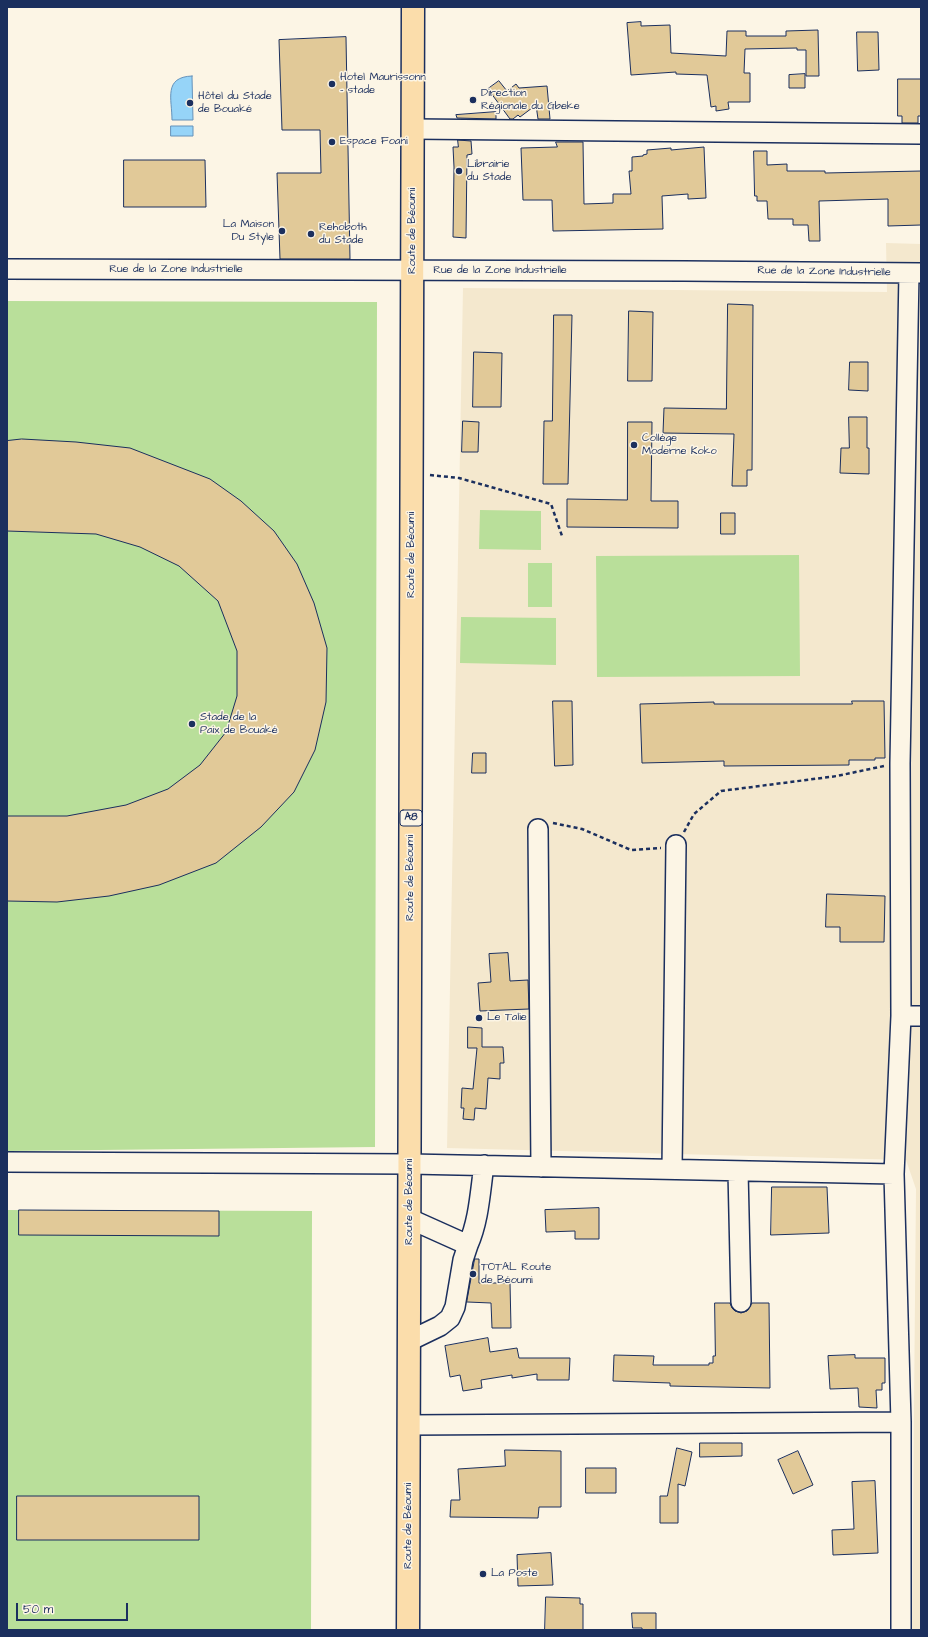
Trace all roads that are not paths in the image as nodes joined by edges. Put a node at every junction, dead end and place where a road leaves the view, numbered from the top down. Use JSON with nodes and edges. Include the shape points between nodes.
{"nodes":[{"id":1,"x":413,"y":7,"type":"edge"},
{"id":2,"x":413,"y":129,"type":"junction"},
{"id":3,"x":921,"y":134,"type":"edge"},
{"id":4,"x":7,"y":269,"type":"edge"},
{"id":5,"x":413,"y":271,"type":"junction"},
{"id":6,"x":915,"y":273,"type":"edge"},
{"id":7,"x":538,"y":829,"type":"road end"},
{"id":8,"x":676,"y":845,"type":"road end"},
{"id":9,"x":901,"y":1016,"type":"junction"},
{"id":10,"x":921,"y":1016,"type":"edge"},
{"id":11,"x":7,"y":1162,"type":"edge"},
{"id":12,"x":410,"y":1164,"type":"junction"},
{"id":13,"x":484,"y":1165,"type":"junction"},
{"id":14,"x":541,"y":1167,"type":"junction"},
{"id":15,"x":672,"y":1169,"type":"junction"},
{"id":16,"x":738,"y":1171,"type":"junction"},
{"id":17,"x":894,"y":1174,"type":"junction"},
{"id":18,"x":410,"y":1219,"type":"junction"},
{"id":19,"x":468,"y":1245,"type":"junction"},
{"id":20,"x":741,"y":1302,"type":"dead end"},
{"id":21,"x":409,"y":1341,"type":"junction"},
{"id":22,"x":901,"y":1422,"type":"junction"},
{"id":23,"x":409,"y":1425,"type":"junction"},
{"id":24,"x":408,"y":1630,"type":"edge"},
{"id":25,"x":901,"y":1630,"type":"edge"}],
"edges":[{"from":1,"to":2,"type":"main road","name":"Route de Béoumi","number":"A8"},
{"from":2,"to":3,"type":"street"},
{"from":2,"to":5,"type":"main road","name":"Route de Béoumi","number":"A8"},
{"from":4,"to":5,"type":"street","name":"Rue de la Zone Industrielle"},
{"from":5,"to":6,"type":"street","name":"Rue de la Zone Industrielle"},
{"from":5,"to":12,"type":"main road","name":"Route de Béoumi","number":"A8"},
{"from":6,"to":9,"type":"street","via":[[900,763]]},
{"from":7,"to":14,"type":"street"},
{"from":8,"to":15,"type":"street"},
{"from":9,"to":10,"type":"street"},
{"from":9,"to":17,"type":"street"},
{"from":11,"to":12,"type":"street"},
{"from":12,"to":13,"type":"street"},
{"from":12,"to":18,"type":"main road","name":"Route de Béoumi","number":"A8"},
{"from":13,"to":14,"type":"street"},
{"from":13,"to":19,"type":"street","via":[[478,1217]]},
{"from":14,"to":15,"type":"street"},
{"from":15,"to":16,"type":"street"},
{"from":16,"to":17,"type":"street"},
{"from":16,"to":20,"type":"street"},
{"from":17,"to":22,"type":"street"},
{"from":18,"to":19,"type":"street"},
{"from":18,"to":21,"type":"main road","name":"Route de Béoumi","number":"A8"},
{"from":19,"to":21,"type":"street","via":[[455,1307],[450,1318],[440,1326]]},
{"from":21,"to":23,"type":"main road","name":"Route de Béoumi","number":"A8"},
{"from":22,"to":23,"type":"street"},
{"from":22,"to":25,"type":"street"},
{"from":23,"to":24,"type":"main road","name":"Route de Béoumi","number":"A8"}]}
